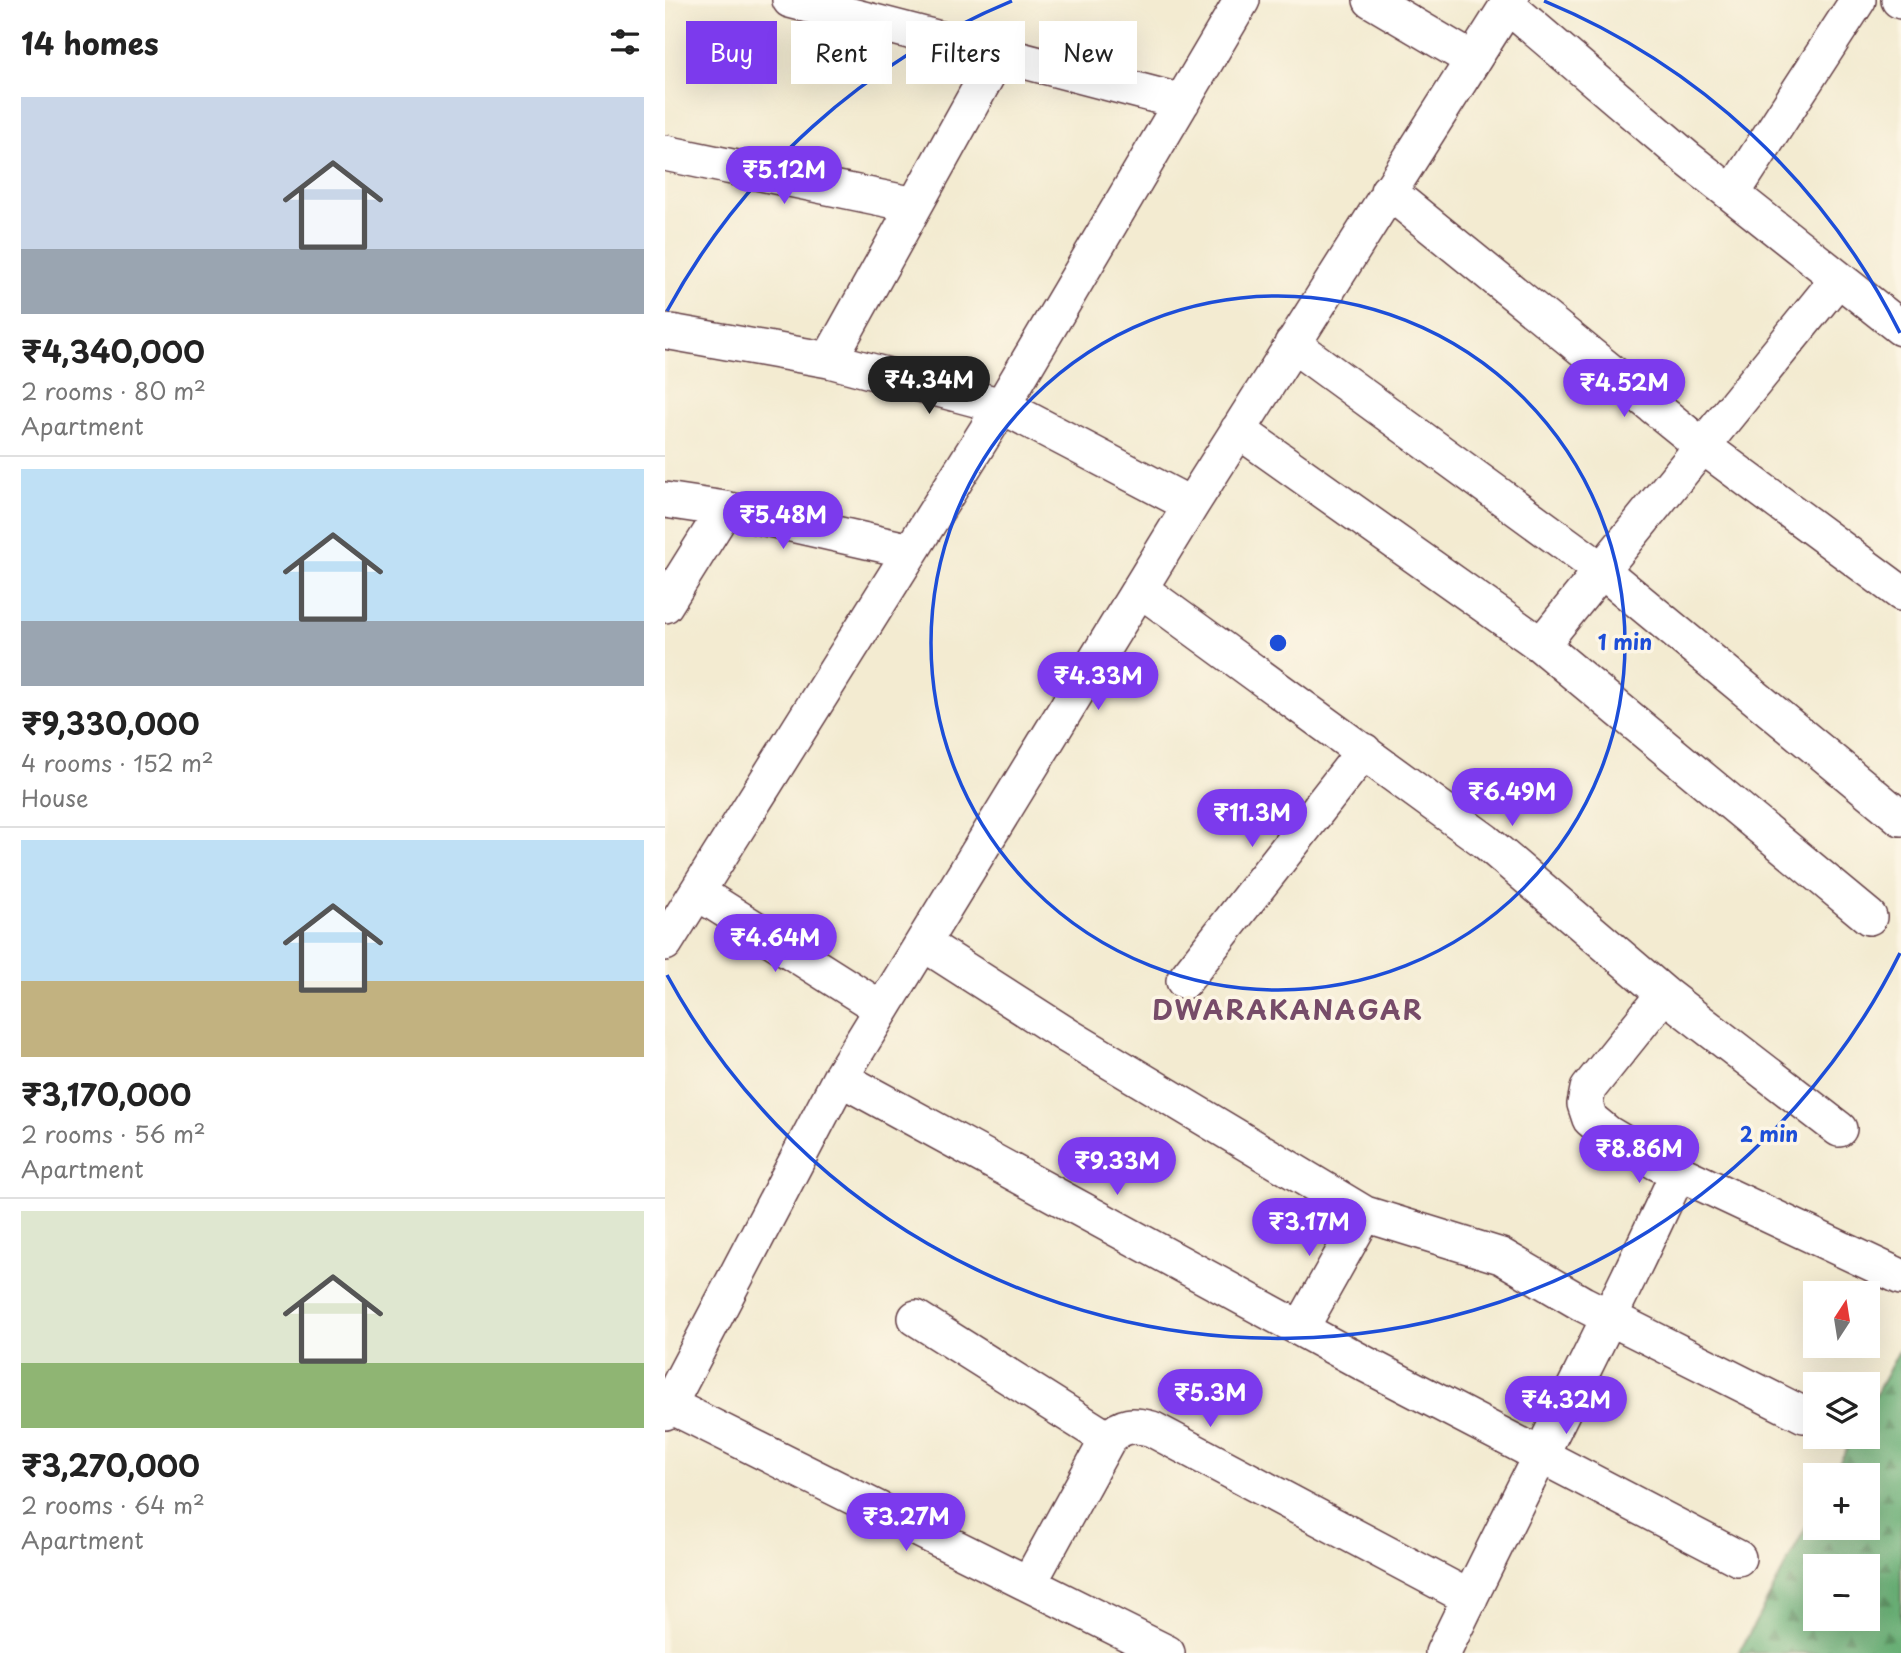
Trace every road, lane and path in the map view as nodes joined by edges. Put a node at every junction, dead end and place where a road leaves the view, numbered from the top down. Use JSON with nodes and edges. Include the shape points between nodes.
{"nodes":[{"id":1,"x":790,"y":0,"type":"edge"},
{"id":2,"x":1242,"y":0,"type":"edge"},
{"id":3,"x":1371,"y":0,"type":"edge"},
{"id":4,"x":1858,"y":0,"type":"edge"},
{"id":5,"x":1509,"y":3,"type":"edge"},
{"id":6,"x":906,"y":29,"type":"edge"},
{"id":7,"x":1025,"y":59,"type":"edge"},
{"id":8,"x":1471,"y":59,"type":"junction"},
{"id":9,"x":982,"y":84,"type":"edge"},
{"id":10,"x":1182,"y":102,"type":"junction"},
{"id":11,"x":665,"y":153,"type":"edge"},
{"id":12,"x":1388,"y":191,"type":"junction"},
{"id":13,"x":1732,"y":194,"type":"junction"},
{"id":14,"x":915,"y":205,"type":"junction"},
{"id":15,"x":1838,"y":279,"type":"junction"},
{"id":16,"x":1901,"y":328,"type":"edge"},
{"id":17,"x":665,"y":331,"type":"edge"},
{"id":18,"x":1292,"y":344,"type":"junction"},
{"id":19,"x":829,"y":360,"type":"junction"},
{"id":20,"x":1002,"y":406,"type":"junction"},
{"id":21,"x":1238,"y":430,"type":"junction"},
{"id":22,"x":1701,"y":445,"type":"junction"},
{"id":23,"x":665,"y":500,"type":"edge"},
{"id":24,"x":1191,"y":505,"type":"junction"},
{"id":25,"x":725,"y":509,"type":"junction"},
{"id":26,"x":912,"y":551,"type":"junction"},
{"id":27,"x":1600,"y":569,"type":"junction"},
{"id":28,"x":1140,"y":589,"type":"junction"},
{"id":29,"x":1901,"y":593,"type":"edge"},
{"id":30,"x":665,"y":605,"type":"edge"},
{"id":31,"x":1541,"y":645,"type":"junction"},
{"id":32,"x":1364,"y":751,"type":"junction"},
{"id":33,"x":1901,"y":818,"type":"edge"},
{"id":34,"x":697,"y":892,"type":"junction"},
{"id":35,"x":1868,"y":917,"type":"dead end"},
{"id":36,"x":665,"y":943,"type":"edge"},
{"id":37,"x":923,"y":943,"type":"junction"},
{"id":38,"x":1184,"y":981,"type":"dead end"},
{"id":39,"x":1664,"y":995,"type":"junction"},
{"id":40,"x":882,"y":1009,"type":"junction"},
{"id":41,"x":840,"y":1078,"type":"junction"},
{"id":42,"x":1839,"y":1129,"type":"dead end"},
{"id":43,"x":1678,"y":1173,"type":"junction"},
{"id":44,"x":1365,"y":1214,"type":"junction"},
{"id":45,"x":1901,"y":1277,"type":"edge"},
{"id":46,"x":916,"y":1318,"type":"dead end"},
{"id":47,"x":1611,"y":1318,"type":"junction"},
{"id":48,"x":1301,"y":1328,"type":"junction"},
{"id":49,"x":667,"y":1408,"type":"edge"},
{"id":50,"x":1803,"y":1414,"type":"edge"},
{"id":51,"x":1108,"y":1439,"type":"junction"},
{"id":52,"x":1539,"y":1454,"type":"junction"},
{"id":53,"x":1738,"y":1558,"type":"dead end"},
{"id":54,"x":1029,"y":1583,"type":"junction"},
{"id":55,"x":1470,"y":1598,"type":"junction"},
{"id":56,"x":1167,"y":1653,"type":"edge"},
{"id":57,"x":1443,"y":1653,"type":"edge"}],
"edges":[{"from":1,"to":6,"type":"street"},
{"from":2,"to":10,"type":"street"},
{"from":3,"to":8,"type":"street"},
{"from":4,"to":13,"type":"street"},
{"from":5,"to":8,"type":"street"},
{"from":5,"to":13,"type":"street"},
{"from":7,"to":10,"type":"street"},
{"from":8,"to":12,"type":"street"},
{"from":9,"to":14,"type":"street"},
{"from":10,"to":20,"type":"street"},
{"from":11,"to":14,"type":"street"},
{"from":12,"to":18,"type":"street"},
{"from":12,"to":22,"type":"street"},
{"from":13,"to":15,"type":"street"},
{"from":14,"to":19,"type":"street"},
{"from":15,"to":16,"type":"street"},
{"from":15,"to":22,"type":"street"},
{"from":17,"to":19,"type":"street"},
{"from":18,"to":21,"type":"street"},
{"from":18,"to":27,"type":"street"},
{"from":19,"to":20,"type":"street"},
{"from":20,"to":24,"type":"street"},
{"from":20,"to":26,"type":"street"},
{"from":21,"to":24,"type":"street"},
{"from":21,"to":31,"type":"street"},
{"from":22,"to":27,"type":"street"},
{"from":22,"to":29,"type":"street"},
{"from":23,"to":25,"type":"street"},
{"from":24,"to":28,"type":"street"},
{"from":25,"to":26,"type":"street"},
{"from":25,"to":30,"type":"street"},
{"from":26,"to":34,"type":"street"},
{"from":27,"to":31,"type":"street"},
{"from":27,"to":33,"type":"street"},
{"from":28,"to":32,"type":"street"},
{"from":28,"to":37,"type":"street"},
{"from":31,"to":35,"type":"street"},
{"from":32,"to":38,"type":"street"},
{"from":32,"to":39,"type":"street","via":[[1485,842]]},
{"from":34,"to":36,"type":"street"},
{"from":34,"to":40,"type":"street"},
{"from":37,"to":40,"type":"street"},
{"from":37,"to":44,"type":"street"},
{"from":39,"to":42,"type":"street"},
{"from":39,"to":43,"type":"street","via":[[1600,1072],[1588,1089],[1585,1104],[1590,1119],[1607,1133]]},
{"from":40,"to":41,"type":"street"},
{"from":41,"to":48,"type":"street"},
{"from":41,"to":49,"type":"street"},
{"from":43,"to":45,"type":"street"},
{"from":43,"to":47,"type":"street"},
{"from":44,"to":47,"type":"street","via":[[1501,1256]]},
{"from":44,"to":48,"type":"street"},
{"from":46,"to":51,"type":"street"},
{"from":47,"to":50,"type":"street"},
{"from":47,"to":52,"type":"street"},
{"from":48,"to":52,"type":"street"},
{"from":49,"to":54,"type":"street"},
{"from":51,"to":54,"type":"street"},
{"from":51,"to":55,"type":"street","via":[[1119,1427],[1136,1424],[1152,1429]]},
{"from":52,"to":53,"type":"street"},
{"from":52,"to":55,"type":"street"},
{"from":54,"to":56,"type":"street"},
{"from":55,"to":57,"type":"street"}]}
